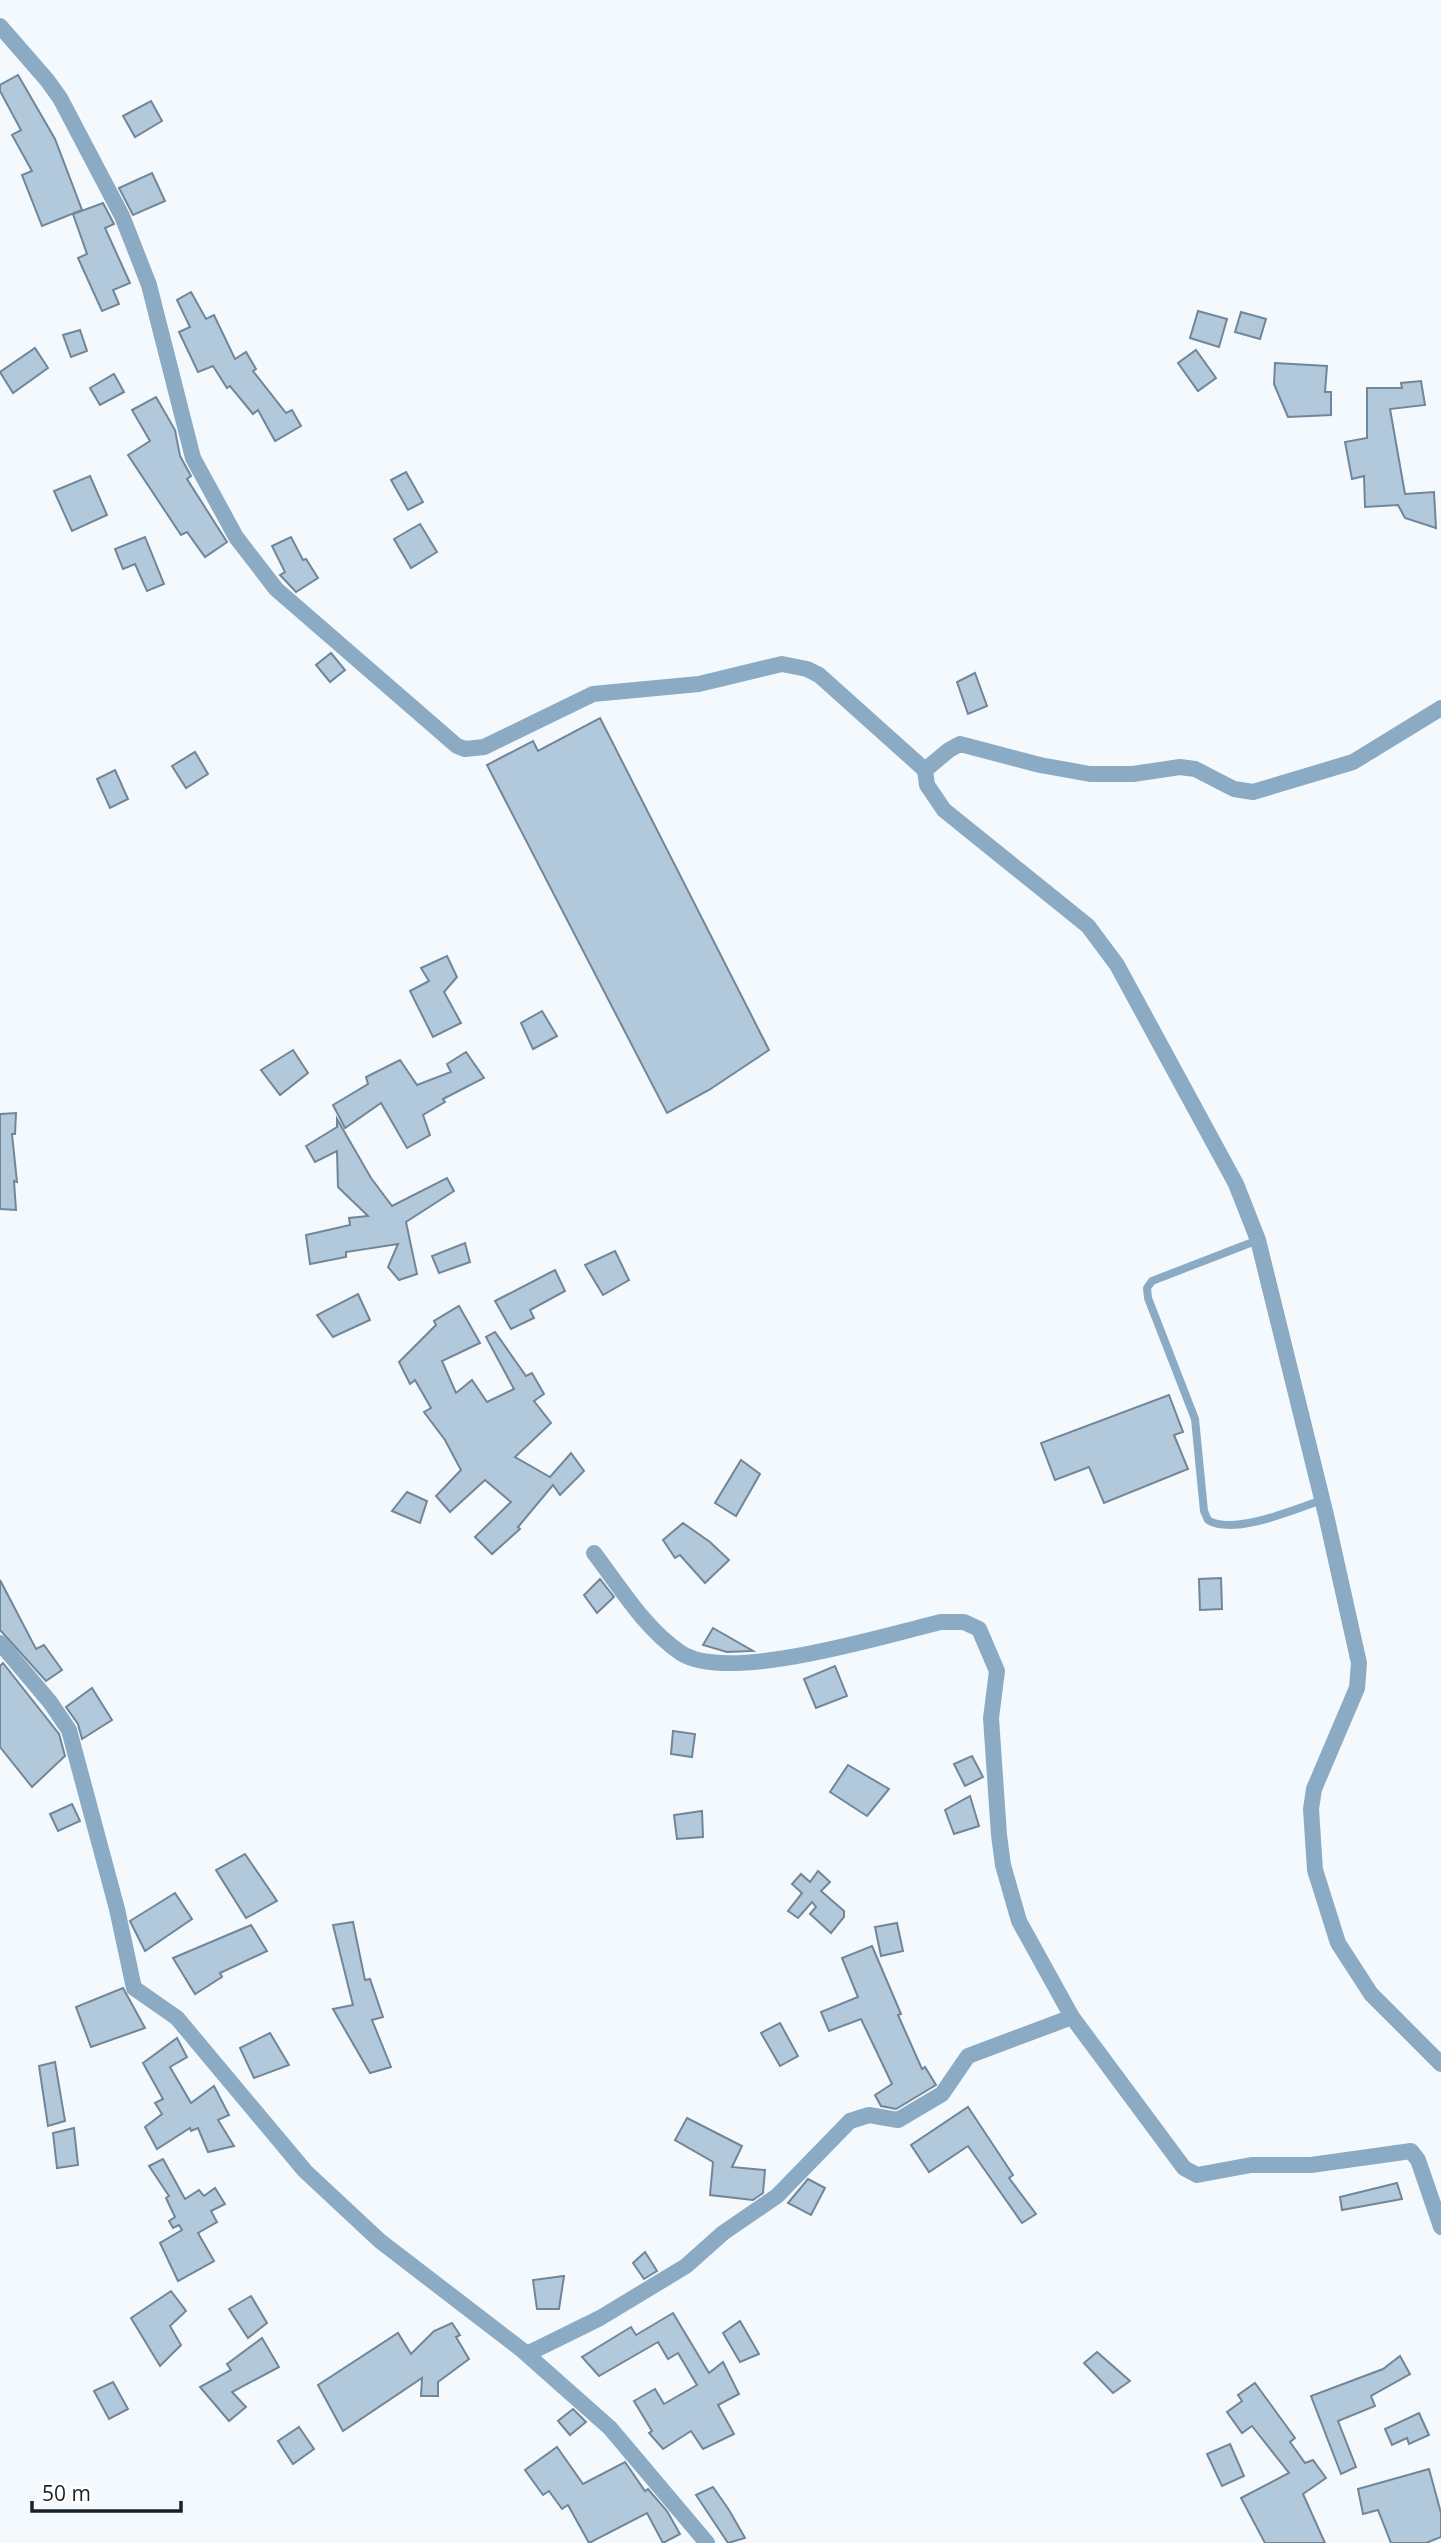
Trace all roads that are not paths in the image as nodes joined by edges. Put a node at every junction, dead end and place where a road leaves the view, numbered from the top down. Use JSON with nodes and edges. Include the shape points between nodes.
{"nodes":[{"id":1,"x":0,"y":26,"type":"edge"},
{"id":2,"x":1441,"y":708,"type":"edge"},
{"id":3,"x":925,"y":770,"type":"junction"},
{"id":4,"x":1258,"y":1240,"type":"junction"},
{"id":5,"x":1322,"y":1500,"type":"junction"},
{"id":6,"x":594,"y":1553,"type":"dead end"},
{"id":7,"x":0,"y":1643,"type":"edge"},
{"id":8,"x":1072,"y":2017,"type":"junction"},
{"id":9,"x":1441,"y":2064,"type":"edge"},
{"id":10,"x":1441,"y":2227,"type":"edge"},
{"id":11,"x":527,"y":2354,"type":"junction"},
{"id":12,"x":707,"y":2543,"type":"edge"}],
"edges":[{"from":1,"to":3,"type":"street","via":[[60,98],[122,216],[149,285],[193,458],[236,537],[275,589],[457,746],[466,750],[484,747],[593,694],[699,684],[782,663],[819,675]]},
{"from":2,"to":3,"type":"street","via":[[1353,762],[1253,792],[1234,789],[1195,769],[1090,774],[960,744]]},
{"from":3,"to":4,"type":"street","via":[[927,785],[944,810],[1088,926],[1117,965],[1236,1184]]},
{"from":4,"to":5,"type":"street"},
{"from":4,"to":5,"type":"lane","via":[[1152,1281],[1148,1298],[1195,1419],[1208,1520],[1223,1526],[1240,1524]]},
{"from":5,"to":9,"type":"street","via":[[1359,1663],[1352,1701],[1314,1788],[1315,1870],[1338,1943],[1371,1994]]},
{"from":6,"to":8,"type":"street","via":[[648,1624],[684,1655],[700,1660],[744,1662],[803,1655],[941,1622],[964,1622],[979,1629],[997,1671],[991,1718],[1003,1865],[1010,1895],[1029,1942]]},
{"from":7,"to":11,"type":"street","via":[[69,1730],[134,1988],[177,2018],[305,2171],[370,2233]]},
{"from":8,"to":10,"type":"street","via":[[1188,2172],[1197,2175],[1251,2165],[1311,2165],[1410,2151],[1418,2160]]},
{"from":8,"to":11,"type":"street","via":[[968,2056],[942,2094],[898,2120],[869,2115],[850,2121],[777,2196],[723,2233],[686,2266],[600,2318]]},
{"from":11,"to":12,"type":"street","via":[[610,2428]]}]}
